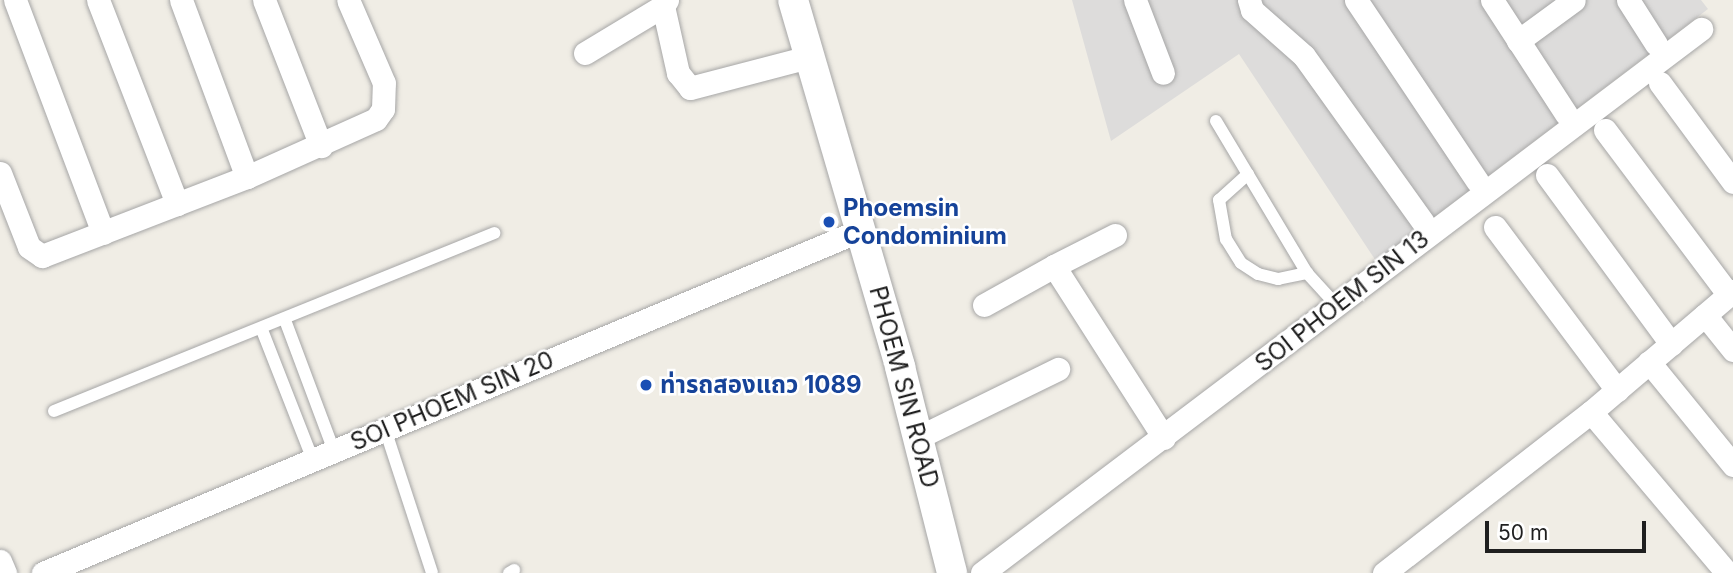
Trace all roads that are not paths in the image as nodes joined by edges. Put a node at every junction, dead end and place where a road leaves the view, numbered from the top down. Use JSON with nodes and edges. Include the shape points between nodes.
{"nodes":[{"id":1,"x":6,"y":0,"type":"edge"},
{"id":2,"x":15,"y":0,"type":"edge"},
{"id":3,"x":98,"y":0,"type":"edge"},
{"id":4,"x":181,"y":0,"type":"edge"},
{"id":5,"x":264,"y":0,"type":"edge"},
{"id":6,"x":348,"y":0,"type":"edge"},
{"id":7,"x":793,"y":0,"type":"edge"},
{"id":8,"x":1135,"y":0,"type":"edge"},
{"id":9,"x":1249,"y":0,"type":"edge"},
{"id":10,"x":1356,"y":0,"type":"edge"},
{"id":11,"x":1492,"y":0,"type":"edge"},
{"id":12,"x":1574,"y":0,"type":"edge"},
{"id":13,"x":1628,"y":0,"type":"edge"},
{"id":14,"x":0,"y":2,"type":"edge"},
{"id":15,"x":665,"y":3,"type":"edge"},
{"id":16,"x":1701,"y":29,"type":"dead end"},
{"id":17,"x":1518,"y":41,"type":"junction"},
{"id":18,"x":1656,"y":44,"type":"dead end"},
{"id":19,"x":585,"y":53,"type":"dead end"},
{"id":20,"x":809,"y":57,"type":"junction"},
{"id":21,"x":1163,"y":73,"type":"dead end"},
{"id":22,"x":1661,"y":83,"type":"dead end"},
{"id":23,"x":1566,"y":114,"type":"dead end"},
{"id":24,"x":1216,"y":121,"type":"dead end"},
{"id":25,"x":1605,"y":130,"type":"dead end"},
{"id":26,"x":321,"y":146,"type":"junction"},
{"id":27,"x":0,"y":173,"type":"edge"},
{"id":28,"x":1248,"y":174,"type":"junction"},
{"id":29,"x":1547,"y":175,"type":"dead end"},
{"id":30,"x":247,"y":177,"type":"junction"},
{"id":31,"x":1477,"y":180,"type":"dead end"},
{"id":32,"x":1733,"y":182,"type":"edge"},
{"id":33,"x":177,"y":204,"type":"junction"},
{"id":34,"x":1423,"y":222,"type":"dead end"},
{"id":35,"x":1495,"y":227,"type":"dead end"},
{"id":36,"x":861,"y":230,"type":"junction"},
{"id":37,"x":103,"y":233,"type":"junction"},
{"id":38,"x":494,"y":233,"type":"dead end"},
{"id":39,"x":1115,"y":235,"type":"dead end"},
{"id":40,"x":1054,"y":266,"type":"junction"},
{"id":41,"x":1307,"y":273,"type":"junction"},
{"id":42,"x":1731,"y":293,"type":"edge"},
{"id":43,"x":984,"y":305,"type":"dead end"},
{"id":44,"x":1338,"y":308,"type":"junction"},
{"id":45,"x":1705,"y":315,"type":"junction"},
{"id":46,"x":285,"y":320,"type":"junction"},
{"id":47,"x":262,"y":330,"type":"junction"},
{"id":48,"x":1671,"y":344,"type":"junction"},
{"id":49,"x":1733,"y":350,"type":"edge"},
{"id":50,"x":1649,"y":362,"type":"junction"},
{"id":51,"x":1058,"y":369,"type":"dead end"},
{"id":52,"x":1617,"y":390,"type":"junction"},
{"id":53,"x":54,"y":411,"type":"dead end"},
{"id":54,"x":1591,"y":412,"type":"junction"},
{"id":55,"x":385,"y":429,"type":"junction"},
{"id":56,"x":919,"y":437,"type":"junction"},
{"id":57,"x":1164,"y":438,"type":"junction"},
{"id":58,"x":334,"y":451,"type":"junction"},
{"id":59,"x":313,"y":460,"type":"junction"},
{"id":60,"x":1733,"y":465,"type":"edge"},
{"id":61,"x":0,"y":561,"type":"edge"},
{"id":62,"x":1726,"y":572,"type":"edge"},
{"id":63,"x":5,"y":573,"type":"edge"},
{"id":64,"x":43,"y":573,"type":"edge"},
{"id":65,"x":432,"y":573,"type":"edge"},
{"id":66,"x":952,"y":573,"type":"edge"},
{"id":67,"x":982,"y":573,"type":"edge"},
{"id":68,"x":1384,"y":573,"type":"edge"}],
"edges":[{"from":1,"to":14,"type":"street"},
{"from":2,"to":37,"type":"street"},
{"from":3,"to":33,"type":"street"},
{"from":4,"to":30,"type":"street"},
{"from":5,"to":26,"type":"street"},
{"from":6,"to":26,"type":"street","via":[[386,95],[376,119]]},
{"from":7,"to":20,"type":"street","name":"PHOEM SIN ROAD"},
{"from":8,"to":21,"type":"street"},
{"from":9,"to":34,"type":"street","via":[[1304,56]]},
{"from":10,"to":31,"type":"street"},
{"from":11,"to":17,"type":"street"},
{"from":12,"to":17,"type":"street"},
{"from":13,"to":18,"type":"street"},
{"from":15,"to":19,"type":"street"},
{"from":15,"to":20,"type":"street","via":[[678,73],[690,88]]},
{"from":16,"to":44,"type":"street","name":"SOI PHOEM SIN 13","via":[[1381,268]]},
{"from":17,"to":23,"type":"street"},
{"from":20,"to":36,"type":"street","name":"PHOEM SIN ROAD"},
{"from":22,"to":32,"type":"street"},
{"from":24,"to":28,"type":"lane"},
{"from":25,"to":42,"type":"street"},
{"from":26,"to":30,"type":"street"},
{"from":27,"to":37,"type":"street","via":[[33,254]]},
{"from":28,"to":41,"type":"lane"},
{"from":28,"to":41,"type":"lane","via":[[1219,200],[1226,239],[1241,263],[1258,274],[1278,279]]},
{"from":29,"to":48,"type":"street"},
{"from":30,"to":33,"type":"street"},
{"from":33,"to":37,"type":"street"},
{"from":35,"to":52,"type":"street"},
{"from":36,"to":55,"type":"street","name":"SOI PHOEM SIN 20"},
{"from":36,"to":56,"type":"street","name":"PHOEM SIN ROAD"},
{"from":38,"to":46,"type":"lane"},
{"from":39,"to":40,"type":"street"},
{"from":40,"to":43,"type":"street"},
{"from":40,"to":57,"type":"street"},
{"from":41,"to":44,"type":"lane"},
{"from":42,"to":45,"type":"street"},
{"from":44,"to":57,"type":"street","name":"SOI PHOEM SIN 13"},
{"from":45,"to":48,"type":"street"},
{"from":45,"to":49,"type":"street"},
{"from":46,"to":47,"type":"lane"},
{"from":46,"to":58,"type":"lane"},
{"from":47,"to":53,"type":"lane"},
{"from":47,"to":59,"type":"lane"},
{"from":48,"to":50,"type":"street"},
{"from":50,"to":52,"type":"street"},
{"from":50,"to":60,"type":"street"},
{"from":51,"to":56,"type":"street"},
{"from":52,"to":54,"type":"street"},
{"from":54,"to":62,"type":"street"},
{"from":54,"to":68,"type":"street"},
{"from":55,"to":58,"type":"street","name":"SOI PHOEM SIN 20"},
{"from":55,"to":65,"type":"lane"},
{"from":56,"to":66,"type":"street","name":"PHOEM SIN ROAD"},
{"from":57,"to":67,"type":"street","name":"SOI PHOEM SIN 13"},
{"from":58,"to":59,"type":"street","name":"SOI PHOEM SIN 20"},
{"from":59,"to":64,"type":"street","name":"SOI PHOEM SIN 20"},
{"from":61,"to":63,"type":"street"}]}
